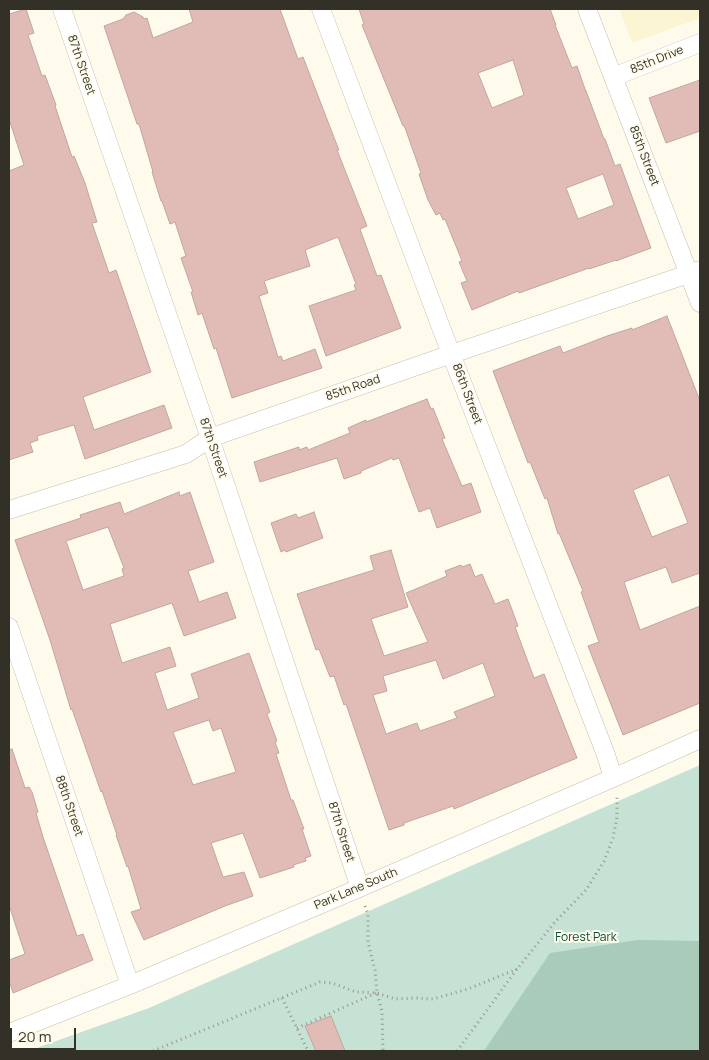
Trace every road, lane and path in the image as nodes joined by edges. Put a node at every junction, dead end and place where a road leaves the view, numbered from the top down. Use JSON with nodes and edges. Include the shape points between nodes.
{"nodes":[{"id":1,"x":62,"y":9,"type":"edge"},
{"id":2,"x":321,"y":9,"type":"edge"},
{"id":3,"x":587,"y":9,"type":"edge"},
{"id":4,"x":700,"y":43,"type":"edge"},
{"id":5,"x":613,"y":77,"type":"junction"},
{"id":6,"x":695,"y":272,"type":"edge"},
{"id":7,"x":700,"y":303,"type":"edge"},
{"id":8,"x":452,"y":354,"type":"junction"},
{"id":9,"x":210,"y":438,"type":"junction"},
{"id":10,"x":9,"y":510,"type":"edge"},
{"id":11,"x":9,"y":627,"type":"edge"},
{"id":12,"x":700,"y":739,"type":"edge"},
{"id":13,"x":613,"y":778,"type":"junction"},
{"id":14,"x":617,"y":796,"type":"dead end"},
{"id":15,"x":360,"y":888,"type":"junction"},
{"id":16,"x":368,"y":914,"type":"dead end"},
{"id":17,"x":517,"y":969,"type":"junction"},
{"id":18,"x":130,"y":985,"type":"junction"},
{"id":19,"x":376,"y":993,"type":"junction"},
{"id":20,"x":282,"y":998,"type":"junction"},
{"id":21,"x":297,"y":1028,"type":"junction"},
{"id":22,"x":9,"y":1033,"type":"edge"},
{"id":23,"x":153,"y":1051,"type":"edge"},
{"id":24,"x":308,"y":1051,"type":"edge"},
{"id":25,"x":383,"y":1051,"type":"edge"},
{"id":26,"x":457,"y":1051,"type":"edge"}],
"edges":[{"from":1,"to":9,"type":"street","name":"87th Street"},
{"from":2,"to":8,"type":"street","name":"86th Street"},
{"from":3,"to":5,"type":"street","name":"85th Street"},
{"from":4,"to":5,"type":"street","name":"85th Drive"},
{"from":5,"to":6,"type":"street","name":"85th Street"},
{"from":6,"to":7,"type":"street","name":"85th Street"},
{"from":6,"to":8,"type":"street","name":"85th Road"},
{"from":8,"to":9,"type":"street","name":"85th Road"},
{"from":8,"to":13,"type":"street","name":"86th Street"},
{"from":9,"to":10,"type":"street","name":"85th Road","via":[[186,454]]},
{"from":9,"to":15,"type":"street","name":"87th Street"},
{"from":11,"to":18,"type":"street","name":"88th Street"},
{"from":12,"to":13,"type":"street","name":"Park Lane South"},
{"from":13,"to":15,"type":"street","name":"Park Lane South"},
{"from":14,"to":17,"type":"path","via":[[613,838],[604,861],[586,890]]},
{"from":15,"to":18,"type":"street","name":"Park Lane South"},
{"from":16,"to":19,"type":"path","via":[[368,942],[375,970]]},
{"from":17,"to":19,"type":"path","via":[[468,989],[432,999],[395,999]]},
{"from":17,"to":26,"type":"path"},
{"from":18,"to":22,"type":"street","name":"Park Lane South"},
{"from":19,"to":20,"type":"path","via":[[356,992],[320,982]]},
{"from":19,"to":21,"type":"path"},
{"from":19,"to":25,"type":"path","via":[[382,1011]]},
{"from":20,"to":21,"type":"path"},
{"from":20,"to":23,"type":"path"},
{"from":21,"to":24,"type":"path"}]}
